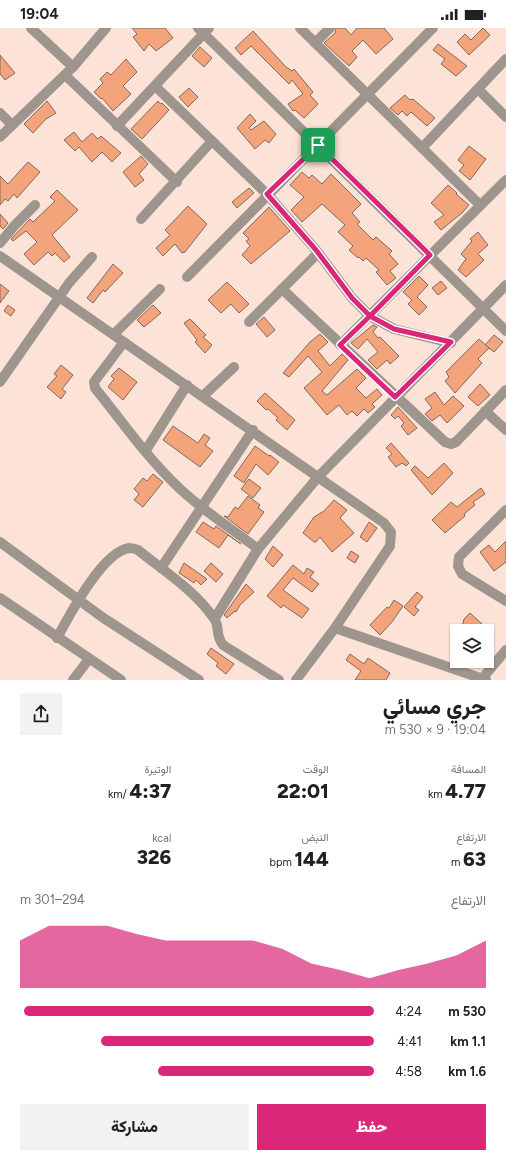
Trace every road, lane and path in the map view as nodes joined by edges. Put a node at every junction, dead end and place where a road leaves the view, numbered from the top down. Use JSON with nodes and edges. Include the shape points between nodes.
{"nodes":[{"id":1,"x":32,"y":28,"type":"edge"},
{"id":2,"x":106,"y":28,"type":"edge"},
{"id":3,"x":300,"y":28,"type":"edge"},
{"id":4,"x":330,"y":28,"type":"edge"},
{"id":5,"x":433,"y":28,"type":"edge"},
{"id":6,"x":204,"y":30,"type":"edge"},
{"id":7,"x":315,"y":43,"type":"junction"},
{"id":8,"x":506,"y":59,"type":"edge"},
{"id":9,"x":73,"y":67,"type":"junction"},
{"id":10,"x":65,"y":75,"type":"junction"},
{"id":11,"x":155,"y":86,"type":"junction"},
{"id":12,"x":478,"y":89,"type":"junction"},
{"id":13,"x":368,"y":95,"type":"junction"},
{"id":14,"x":0,"y":113,"type":"edge"},
{"id":15,"x":506,"y":117,"type":"edge"},
{"id":16,"x":12,"y":125,"type":"junction"},
{"id":17,"x":117,"y":126,"type":"junction"},
{"id":18,"x":0,"y":137,"type":"edge"},
{"id":19,"x":212,"y":141,"type":"junction"},
{"id":20,"x":318,"y":145,"type":"junction"},
{"id":21,"x":422,"y":148,"type":"junction"},
{"id":22,"x":506,"y":180,"type":"edge"},
{"id":23,"x":177,"y":182,"type":"junction"},
{"id":24,"x":267,"y":194,"type":"junction"},
{"id":25,"x":35,"y":205,"type":"dead end"},
{"id":26,"x":480,"y":205,"type":"junction"},
{"id":27,"x":141,"y":219,"type":"dead end"},
{"id":28,"x":0,"y":243,"type":"edge"},
{"id":29,"x":318,"y":254,"type":"junction"},
{"id":30,"x":430,"y":255,"type":"junction"},
{"id":31,"x":0,"y":256,"type":"edge"},
{"id":32,"x":92,"y":257,"type":"dead end"},
{"id":33,"x":187,"y":277,"type":"dead end"},
{"id":34,"x":506,"y":285,"type":"edge"},
{"id":35,"x":282,"y":289,"type":"junction"},
{"id":36,"x":160,"y":290,"type":"dead end"},
{"id":37,"x":59,"y":297,"type":"junction"},
{"id":38,"x":482,"y":309,"type":"junction"},
{"id":39,"x":370,"y":316,"type":"junction"},
{"id":40,"x":249,"y":322,"type":"dead end"},
{"id":41,"x":506,"y":331,"type":"edge"},
{"id":42,"x":114,"y":334,"type":"junction"},
{"id":43,"x":124,"y":342,"type":"junction"},
{"id":44,"x":451,"y":342,"type":"junction"},
{"id":45,"x":340,"y":345,"type":"junction"},
{"id":46,"x":234,"y":366,"type":"dead end"},
{"id":47,"x":0,"y":382,"type":"edge"},
{"id":48,"x":187,"y":385,"type":"junction"},
{"id":49,"x":506,"y":390,"type":"edge"},
{"id":50,"x":203,"y":396,"type":"junction"},
{"id":51,"x":395,"y":397,"type":"junction"},
{"id":52,"x":485,"y":411,"type":"junction"},
{"id":53,"x":253,"y":430,"type":"junction"},
{"id":54,"x":506,"y":430,"type":"edge"},
{"id":55,"x":146,"y":450,"type":"junction"},
{"id":56,"x":318,"y":477,"type":"junction"},
{"id":57,"x":202,"y":507,"type":"junction"},
{"id":58,"x":506,"y":510,"type":"edge"},
{"id":59,"x":0,"y":542,"type":"edge"},
{"id":60,"x":258,"y":548,"type":"junction"},
{"id":61,"x":161,"y":568,"type":"junction"},
{"id":62,"x":0,"y":598,"type":"edge"},
{"id":63,"x":78,"y":599,"type":"junction"},
{"id":64,"x":506,"y":601,"type":"edge"},
{"id":65,"x":214,"y":618,"type":"junction"},
{"id":66,"x":335,"y":628,"type":"junction"},
{"id":67,"x":57,"y":638,"type":"junction"},
{"id":68,"x":506,"y":650,"type":"edge"},
{"id":69,"x":89,"y":659,"type":"junction"},
{"id":70,"x":483,"y":679,"type":"edge"},
{"id":71,"x":73,"y":680,"type":"edge"},
{"id":72,"x":121,"y":680,"type":"edge"},
{"id":73,"x":199,"y":680,"type":"edge"},
{"id":74,"x":278,"y":680,"type":"edge"},
{"id":75,"x":296,"y":680,"type":"edge"}],
"edges":[{"from":1,"to":9,"type":"street"},
{"from":2,"to":9,"type":"street"},
{"from":3,"to":7,"type":"street"},
{"from":4,"to":7,"type":"street"},
{"from":5,"to":13,"type":"street"},
{"from":6,"to":11,"type":"street"},
{"from":6,"to":20,"type":"street"},
{"from":7,"to":13,"type":"street"},
{"from":8,"to":12,"type":"street"},
{"from":9,"to":10,"type":"street"},
{"from":10,"to":16,"type":"street"},
{"from":10,"to":17,"type":"street"},
{"from":11,"to":17,"type":"street"},
{"from":11,"to":19,"type":"street"},
{"from":12,"to":15,"type":"street"},
{"from":12,"to":21,"type":"street"},
{"from":13,"to":20,"type":"street"},
{"from":13,"to":21,"type":"street"},
{"from":14,"to":16,"type":"street"},
{"from":16,"to":18,"type":"street"},
{"from":17,"to":23,"type":"street"},
{"from":19,"to":23,"type":"street"},
{"from":19,"to":24,"type":"street"},
{"from":20,"to":24,"type":"street"},
{"from":20,"to":30,"type":"street"},
{"from":21,"to":26,"type":"street"},
{"from":22,"to":26,"type":"street"},
{"from":23,"to":27,"type":"street"},
{"from":24,"to":29,"type":"street"},
{"from":24,"to":33,"type":"street"},
{"from":25,"to":28,"type":"street"},
{"from":26,"to":30,"type":"street"},
{"from":29,"to":35,"type":"street"},
{"from":29,"to":39,"type":"street","via":[[352,298]]},
{"from":30,"to":38,"type":"street"},
{"from":30,"to":39,"type":"street"},
{"from":31,"to":37,"type":"street"},
{"from":32,"to":37,"type":"street"},
{"from":34,"to":38,"type":"street"},
{"from":35,"to":40,"type":"street"},
{"from":35,"to":45,"type":"street"},
{"from":36,"to":42,"type":"street"},
{"from":37,"to":42,"type":"street"},
{"from":37,"to":47,"type":"street"},
{"from":38,"to":41,"type":"street"},
{"from":38,"to":44,"type":"street"},
{"from":39,"to":44,"type":"street","via":[[394,329]]},
{"from":39,"to":45,"type":"street"},
{"from":42,"to":43,"type":"street"},
{"from":43,"to":48,"type":"street"},
{"from":43,"to":55,"type":"street","via":[[93,385]]},
{"from":44,"to":51,"type":"street"},
{"from":45,"to":51,"type":"street"},
{"from":46,"to":50,"type":"street"},
{"from":48,"to":50,"type":"street"},
{"from":48,"to":55,"type":"street"},
{"from":49,"to":52,"type":"street"},
{"from":50,"to":53,"type":"street"},
{"from":51,"to":52,"type":"street","via":[[445,442],[451,444],[456,442]]},
{"from":51,"to":56,"type":"street"},
{"from":52,"to":54,"type":"street"},
{"from":53,"to":56,"type":"street"},
{"from":53,"to":57,"type":"street"},
{"from":55,"to":57,"type":"street","via":[[176,485]]},
{"from":56,"to":60,"type":"street"},
{"from":56,"to":66,"type":"street","via":[[384,523],[391,532],[390,546]]},
{"from":57,"to":60,"type":"street"},
{"from":57,"to":61,"type":"street"},
{"from":58,"to":64,"type":"street","via":[[459,557],[458,566],[462,574]]},
{"from":59,"to":63,"type":"street"},
{"from":60,"to":65,"type":"street"},
{"from":61,"to":63,"type":"street","via":[[138,550],[130,548],[105,564]]},
{"from":61,"to":65,"type":"street","via":[[198,598]]},
{"from":62,"to":67,"type":"street"},
{"from":63,"to":67,"type":"street"},
{"from":63,"to":73,"type":"street"},
{"from":65,"to":74,"type":"street","via":[[218,625],[218,639],[223,645]]},
{"from":66,"to":70,"type":"street"},
{"from":66,"to":75,"type":"street"},
{"from":67,"to":69,"type":"street"},
{"from":68,"to":70,"type":"street"},
{"from":69,"to":71,"type":"street"},
{"from":69,"to":72,"type":"street"}]}
